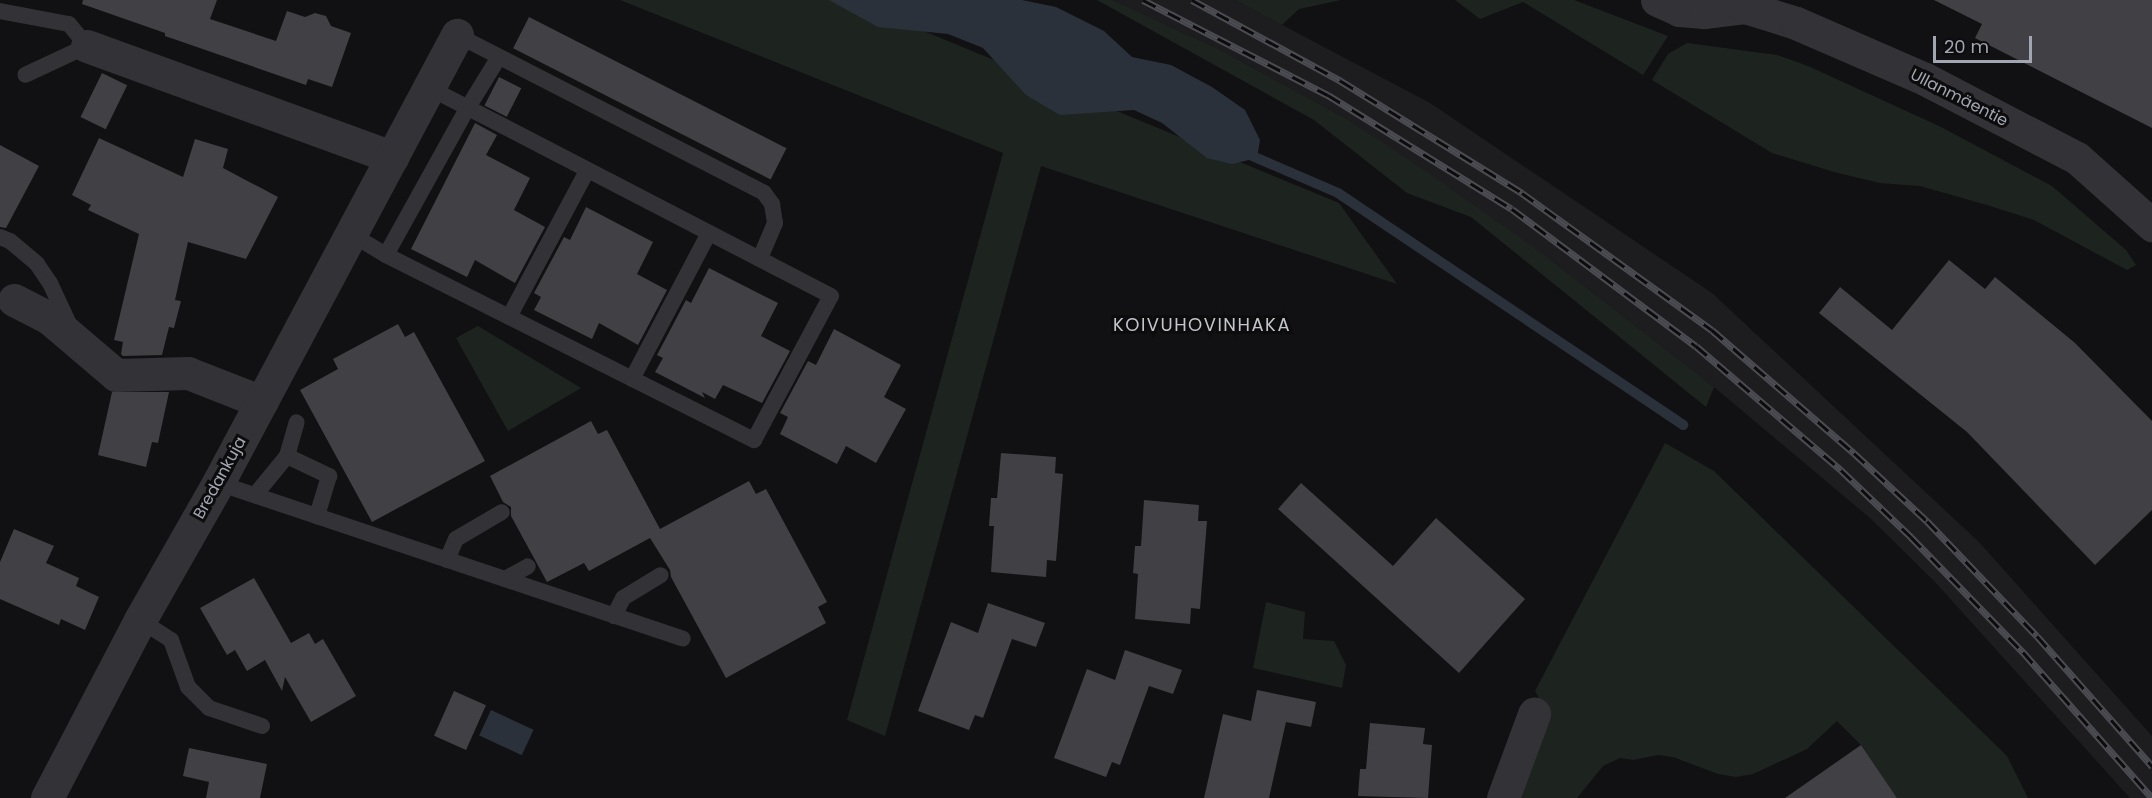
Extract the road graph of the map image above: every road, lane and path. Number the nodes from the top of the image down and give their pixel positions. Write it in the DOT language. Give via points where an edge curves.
graph roads {
  1 [pos="1657,0"];
  2 [pos="1738,4"];
  3 [pos="0,10"];
  4 [pos="457,35"];
  5 [pos="87,46"];
  6 [pos="499,57"];
  7 [pos="25,75"];
  8 [pos="429,88"];
  9 [pos="467,109"];
  10 [pos="392,157"];
  11 [pos="587,171"];
  12 [pos="2152,225"];
  13 [pos="709,233"];
  14 [pos="351,234"];
  15 [pos="0,237"];
  16 [pos="386,255"];
  17 [pos="760,259"];
  18 [pos="15,300"];
  19 [pos="509,317"];
  20 [pos="77,340"];
  21 [pos="632,379"];
  22 [pos="262,402"];
  23 [pos="297,422"];
  24 [pos="287,456"];
  25 [pos="218,483"];
  26 [pos="255,495"];
  27 [pos="502,512"];
  28 [pos="317,516"];
  29 [pos="447,560"];
  30 [pos="528,566"];
  31 [pos="661,576"];
  32 [pos="505,579"];
  33 [pos="614,616"];
  34 [pos="140,620"];
  35 [pos="683,639"];
  36 [pos="1534,714"];
  37 [pos="262,726"];
  38 [pos="47,798"];
  39 [pos="1503,798"];
  1 -- 2 [label="street, Ullanmäentie" via="1679,10 1704,12"];
  2 -- 12 [label="street, Ullanmäentie" via="1796,23 1925,80 2077,158"];
  3 -- 5 [label="lane" via="69,24"];
  4 -- 6 [label="lane"];
  4 -- 8 [label="street, Bredankuja"];
  5 -- 7 [label="lane"];
  5 -- 10 [label="street"];
  6 -- 9 [label="lane"];
  6 -- 17 [label="lane" via="764,194 772,204 775,223"];
  8 -- 9 [label="lane"];
  8 -- 10 [label="street, Bredankuja"];
  9 -- 11 [label="lane"];
  9 -- 16 [label="lane"];
  10 -- 14 [label="street, Bredankuja"];
  11 -- 13 [label="lane"];
  11 -- 19 [label="lane"];
  13 -- 17 [label="lane"];
  13 -- 21 [label="lane"];
  14 -- 16 [label="lane"];
  14 -- 22 [label="street, Bredankuja"];
  15 -- 20 [label="lane" via="37,264"];
  16 -- 19 [label="lane"];
  17 -- 21 [label="lane" via="831,296 754,440"];
  18 -- 20 [label="street" via="49,318"];
  19 -- 21 [label="lane"];
  20 -- 22 [label="street" via="116,375 188,373"];
  22 -- 25 [label="street, Bredankuja"];
  23 -- 24 [label="lane"];
  24 -- 26 [label="lane"];
  24 -- 28 [label="lane" via="329,476"];
  25 -- 26 [label="lane"];
  25 -- 34 [label="street, Bredankuja"];
  26 -- 28 [label="lane"];
  27 -- 29 [label="lane" via="456,539"];
  28 -- 29 [label="lane"];
  29 -- 32 [label="lane"];
  30 -- 32 [label="lane"];
  31 -- 33 [label="lane" via="623,598"];
  32 -- 33 [label="lane"];
  33 -- 35 [label="lane"];
  34 -- 37 [label="lane" via="171,640 188,687 209,708"];
  34 -- 38 [label="street, Bredankuja"];
  36 -- 39 [label="street"];
}
